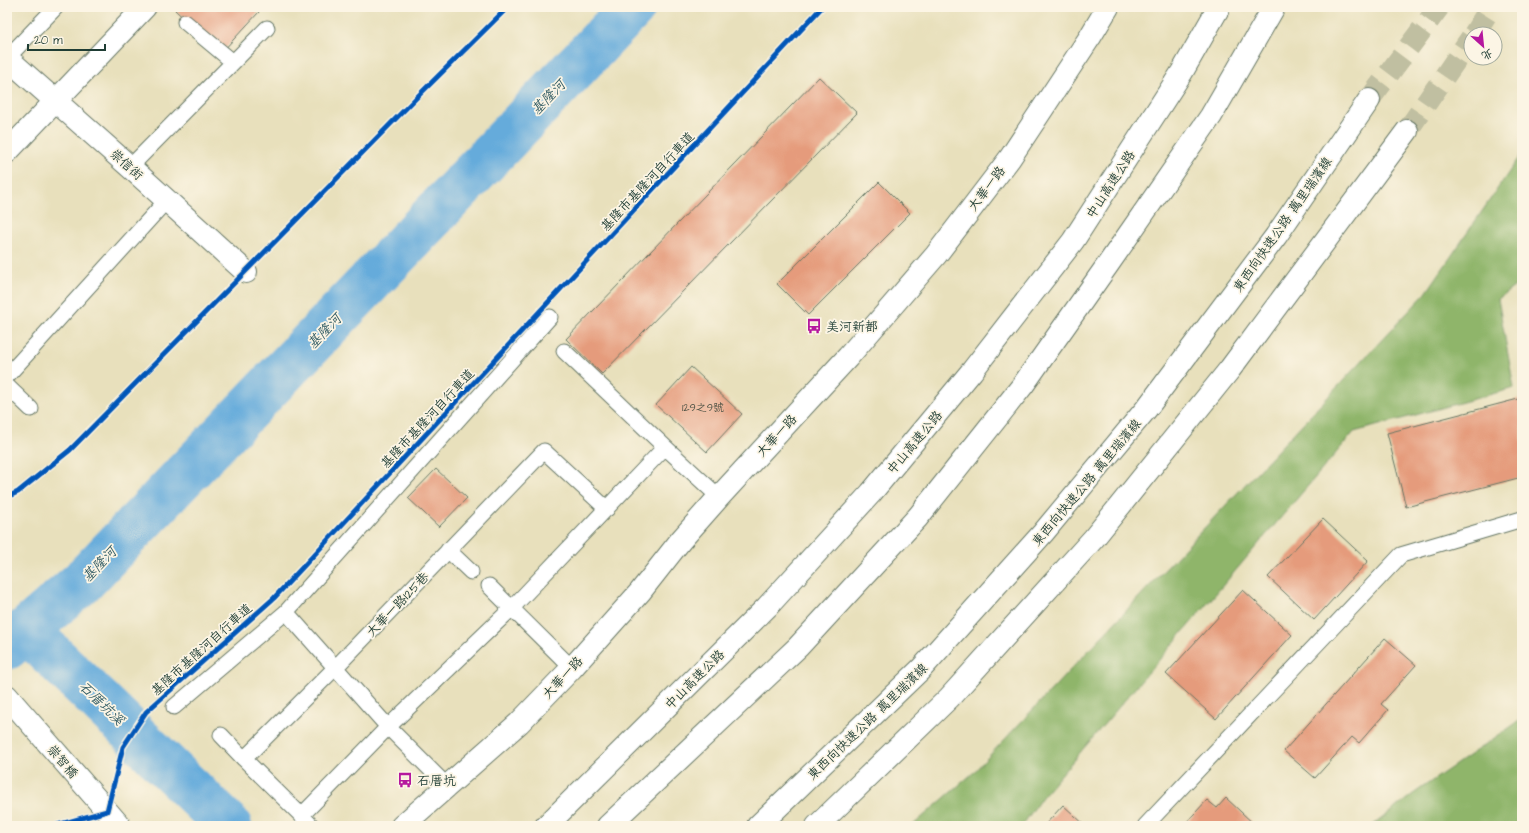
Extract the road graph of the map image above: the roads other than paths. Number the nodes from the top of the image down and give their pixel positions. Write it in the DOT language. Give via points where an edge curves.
graph roads {
  1 [pos="56,7"];
  2 [pos="145,7"];
  3 [pos="1108,7"];
  4 [pos="1219,7"];
  5 [pos="1274,7"];
  6 [pos="185,22"];
  7 [pos="267,28"];
  8 [pos="7,58"];
  9 [pos="233,62"];
  10 [pos="1369,100"];
  11 [pos="55,101"];
  12 [pos="1407,131"];
  13 [pos="7,152"];
  14 [pos="130,167"];
  15 [pos="166,201"];
  16 [pos="246,272"];
  17 [pos="550,317"];
  18 [pos="564,351"];
  19 [pos="7,376"];
  20 [pos="7,386"];
  21 [pos="31,409"];
  22 [pos="665,447"];
  23 [pos="719,497"];
  24 [pos="607,508"];
  25 [pos="1522,519"];
  26 [pos="448,550"];
  27 [pos="471,572"];
  28 [pos="489,586"];
  29 [pos="512,608"];
  30 [pos="286,612"];
  31 [pos="336,667"];
  32 [pos="572,668"];
  33 [pos="7,696"];
  34 [pos="174,707"];
  35 [pos="388,727"];
  36 [pos="222,735"];
  37 [pos="244,759"];
  38 [pos="446,785"];
  39 [pos="302,815"];
  40 [pos="120,826"];
  41 [pos="312,826"];
  42 [pos="402,826"];
  43 [pos="546,826"];
  44 [pos="608,826"];
  45 [pos="758,826"];
  46 [pos="817,826"];
  47 [pos="1145,826"];
  1 -- 8 [label="lane"];
  2 -- 11 [label="main road"];
  3 -- 23 [label="main road, 大華一路" via="1010,158 936,256 848,357"];
  4 -- 43 [label="main road, 中山高速公路" via="1182,72 1073,240 962,384 871,493 767,606"];
  5 -- 44 [label="main road" via="1211,116 1114,256 1023,385 918,517 798,647"];
  6 -- 9 [label="lane"];
  7 -- 9 [label="lane"];
  8 -- 11 [label="main road, 崇信街"];
  9 -- 14 [label="lane"];
  10 -- 45 [label="main road, 東西向快速公路 萬里瑞濱線" via="1276,236 1152,402 1063,509 921,669"];
  11 -- 13 [label="main road"];
  11 -- 14 [label="main road, 崇信街"];
  12 -- 46 [label="main road" via="1230,370 1094,538 949,698"];
  14 -- 15 [label="main road, 崇信街"];
  15 -- 16 [label="main road, 崇信街"];
  15 -- 19 [label="lane"];
  17 -- 30 [label="lane"];
  18 -- 22 [label="lane"];
  20 -- 21 [label="lane"];
  22 -- 23 [label="lane"];
  22 -- 24 [label="lane"];
  23 -- 32 [label="main road, 大華一路" via="640,592"];
  24 -- 26 [label="lane, 大華一路125巷" via="544,451"];
  24 -- 29 [label="lane"];
  25 -- 47 [label="lane" via="1401,555"];
  26 -- 27 [label="lane"];
  26 -- 31 [label="lane, 大華一路125巷"];
  28 -- 29 [label="lane"];
  29 -- 32 [label="lane"];
  29 -- 35 [label="lane"];
  30 -- 31 [label="lane"];
  30 -- 34 [label="lane"];
  31 -- 35 [label="lane"];
  31 -- 37 [label="lane, 大華一路125巷"];
  32 -- 38 [label="main road, 大華一路" via="519,723"];
  33 -- 40 [label="main road, 崇智橋"];
  35 -- 38 [label="lane"];
  35 -- 39 [label="lane"];
  36 -- 37 [label="lane"];
  37 -- 39 [label="lane"];
  38 -- 42 [label="main road, 大華一路"];
  39 -- 41 [label="lane"];
}
